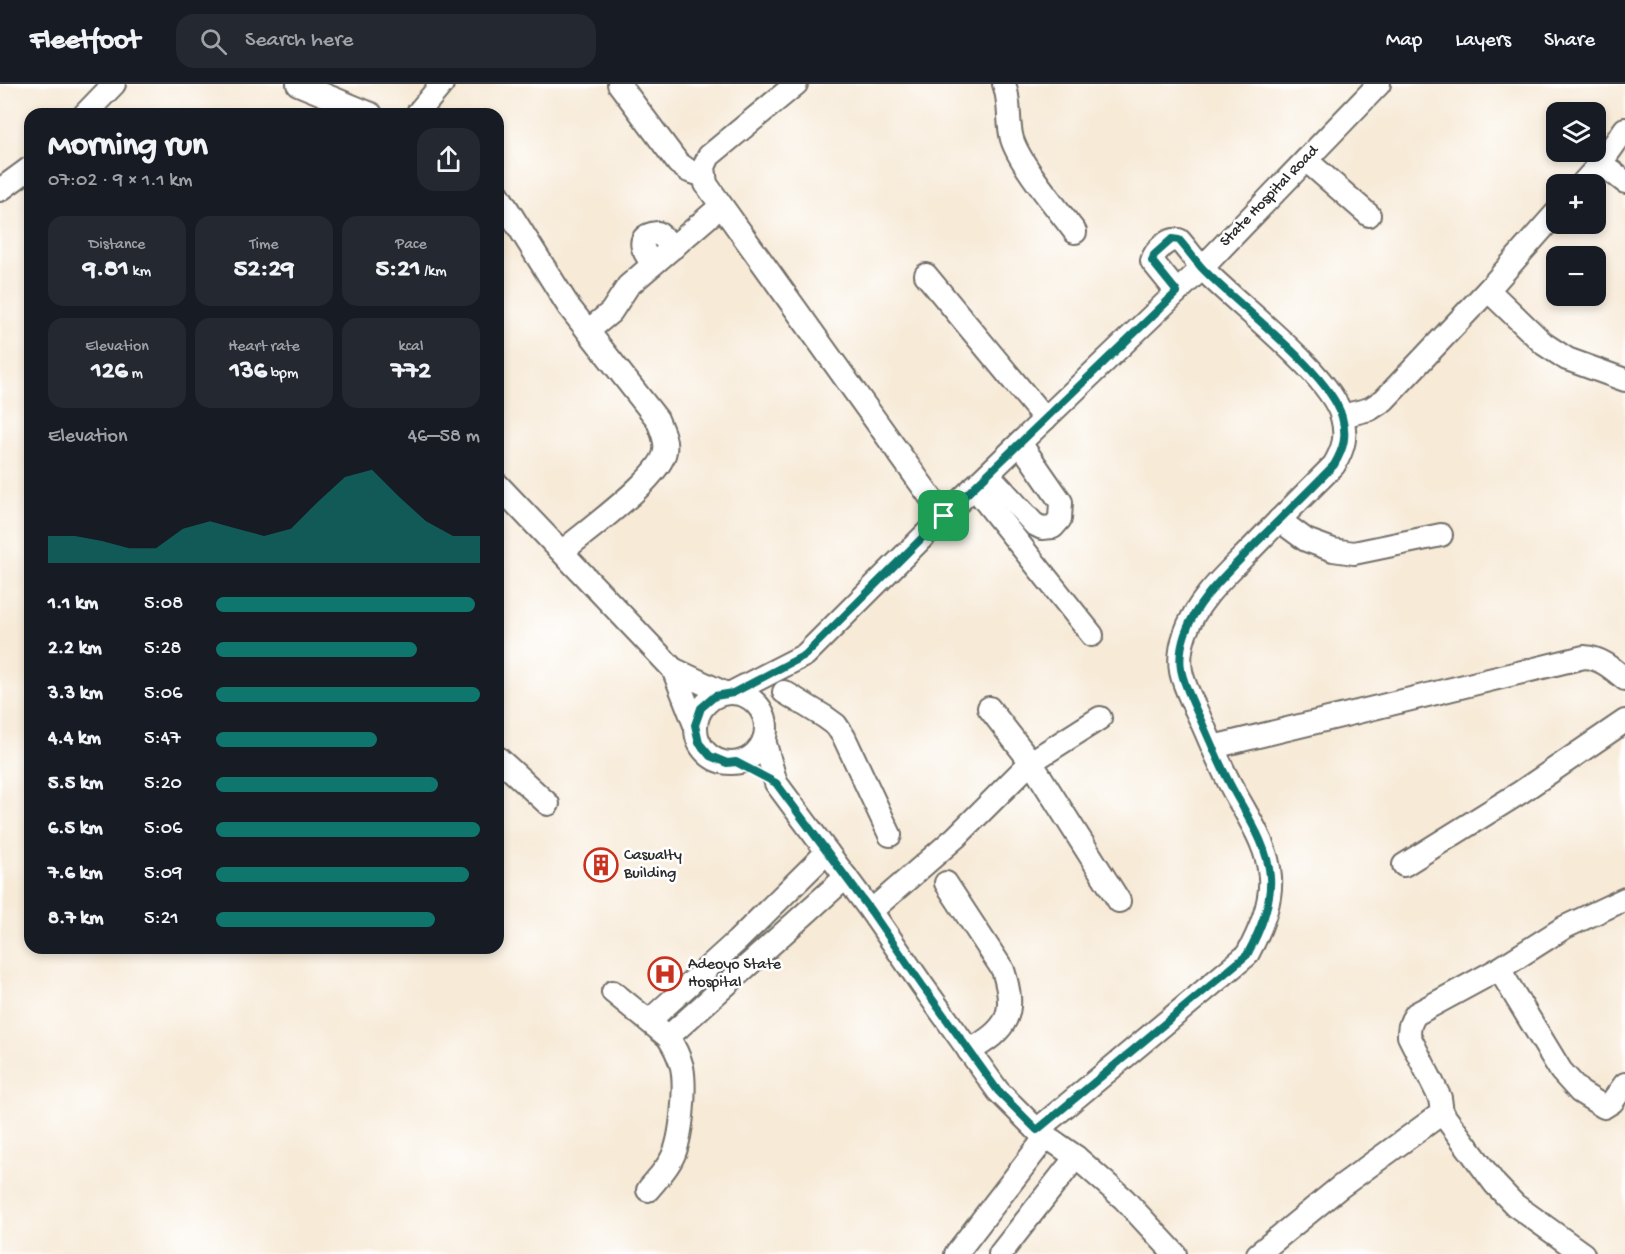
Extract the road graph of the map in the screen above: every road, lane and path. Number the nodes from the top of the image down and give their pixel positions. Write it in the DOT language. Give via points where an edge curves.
graph roads {
  1 [pos="114,84"];
  2 [pos="298,84"];
  3 [pos="442,84"];
  4 [pos="620,84"];
  5 [pos="796,84"];
  6 [pos="1004,84"];
  7 [pos="1380,84"];
  8 [pos="91,108"];
  9 [pos="356,108"];
  10 [pos="422,108"];
  11 [pos="1625,129"];
  12 [pos="1306,160"];
  13 [pos="1601,163"];
  14 [pos="24,172"];
  15 [pos="1591,174"];
  16 [pos="705,176"];
  17 [pos="1625,182"];
  18 [pos="0,190"];
  19 [pos="504,203"];
  20 [pos="722,206"];
  21 [pos="1368,215"];
  22 [pos="1546,224"];
  23 [pos="1075,232"];
  24 [pos="1202,268"];
  25 [pos="926,274"];
  26 [pos="1488,290"];
  27 [pos="1177,292"];
  28 [pos="588,331"];
  29 [pos="1625,380"];
  30 [pos="1342,416"];
  31 [pos="1045,419"];
  32 [pos="1020,443"];
  33 [pos="981,480"];
  34 [pos="504,491"];
  35 [pos="944,516"];
  36 [pos="1280,520"];
  37 [pos="1441,535"];
  38 [pos="563,551"];
  39 [pos="1092,635"];
  40 [pos="805,655"];
  41 [pos="673,669"];
  42 [pos="1625,679"];
  43 [pos="784,692"];
  44 [pos="729,693"];
  45 [pos="989,708"];
  46 [pos="1100,718"];
  47 [pos="1625,721"];
  48 [pos="695,725"];
  49 [pos="765,732"];
  50 [pos="1213,747"];
  51 [pos="736,762"];
  52 [pos="1031,762"];
  53 [pos="504,764"];
  54 [pos="776,783"];
  55 [pos="548,804"];
  56 [pos="890,835"];
  57 [pos="827,852"];
  58 [pos="1404,865"];
  59 [pos="846,878"];
  60 [pos="946,883"];
  61 [pos="1625,899"];
  62 [pos="1119,901"];
  63 [pos="871,911"];
  64 [pos="1499,969"];
  65 [pos="613,992"];
  66 [pos="650,1020"];
  67 [pos="668,1037"];
  68 [pos="969,1051"];
  69 [pos="1625,1084"];
  70 [pos="1442,1113"];
  71 [pos="1041,1134"];
  72 [pos="1076,1157"];
  73 [pos="648,1191"];
  74 [pos="956,1254"];
  75 [pos="1000,1254"];
  76 [pos="1175,1254"];
  77 [pos="1258,1254"];
  78 [pos="1583,1254"];
  1 -- 8 [label="street"];
  2 -- 9 [label="street"];
  3 -- 10 [label="street"];
  4 -- 16 [label="street" via="678,163"];
  5 -- 16 [label="street" via="709,156"];
  6 -- 23 [label="street" via="1013,142"];
  7 -- 12 [label="street, State Hospital Road"];
  11 -- 13 [label="street"];
  12 -- 21 [label="street"];
  12 -- 24 [label="street, State Hospital Road"];
  13 -- 15 [label="street"];
  13 -- 17 [label="street"];
  14 -- 18 [label="street"];
  16 -- 20 [label="street" via="706,184"];
  19 -- 28 [label="street"];
  20 -- 28 [label="street" via="674,247 658,233 646,237 642,251 653,264 628,286 611,312"];
  20 -- 35 [label="street"];
  22 -- 26 [label="street"];
  24 -- 27 [label="street, State Hospital Road"];
  24 -- 27 [label="street" via="1176,239 1154,255 1153,263"];
  24 -- 30 [label="street" via="1307,366"];
  25 -- 31 [label="street"];
  26 -- 29 [label="street" via="1544,344 1567,359"];
  26 -- 30 [label="street" via="1384,400 1371,409"];
  27 -- 31 [label="street, State Hospital Road"];
  28 -- 38 [label="street" via="657,419 665,451 658,469"];
  30 -- 36 [label="street" via="1344,447 1334,465"];
  31 -- 32 [label="street, State Hospital Road"];
  32 -- 33 [label="street, State Hospital Road"];
  32 -- 33 [label="street" via="1061,502 1060,519 1053,527 1034,524"];
  33 -- 35 [label="street, State Hospital Road"];
  33 -- 39 [label="street"];
  34 -- 38 [label="street"];
  35 -- 40 [label="street, State Hospital Road"];
  36 -- 37 [label="street" via="1306,540 1354,553"];
  36 -- 50 [label="street" via="1217,583 1185,634 1179,664"];
  38 -- 41 [label="street"];
  40 -- 43 [label="street"];
  40 -- 44 [label="street, State Hospital Road"];
  41 -- 44 [label="street"];
  41 -- 48 [label="street"];
  42 -- 50 [label="street" via="1595,657 1584,657"];
  43 -- 49 [label="street"];
  43 -- 56 [label="street" via="836,725"];
  44 -- 48 [label="street" via="708,701"];
  44 -- 49 [label="street" via="752,699 764,715"];
  45 -- 52 [label="street"];
  46 -- 52 [label="street"];
  47 -- 58 [label="street"];
  48 -- 51 [label="street" via="704,750 718,760"];
  49 -- 51 [label="street" via="753,755"];
  49 -- 54 [label="street"];
  50 -- 71 [label="street" via="1266,858 1269,897 1256,940 1247,955"];
  51 -- 54 [label="street"];
  52 -- 62 [label="street"];
  52 -- 63 [label="street" via="956,837"];
  53 -- 55 [label="street"];
  54 -- 57 [label="street"];
  57 -- 59 [label="street"];
  57 -- 66 [label="street"];
  59 -- 63 [label="street"];
  59 -- 67 [label="street"];
  60 -- 68 [label="street" via="1003,970 1008,986 1010,1006 1005,1022 993,1038"];
  61 -- 64 [label="street" via="1565,927"];
  63 -- 68 [label="street"];
  64 -- 69 [label="street" via="1561,1071 1580,1092 1604,1107"];
  64 -- 70 [label="street" via="1416,1014 1410,1021 1410,1036 1440,1098"];
  65 -- 66 [label="street"];
  66 -- 67 [label="street"];
  67 -- 73 [label="street" via="682,1068 679,1136 673,1157"];
  68 -- 71 [label="street" via="998,1091"];
  70 -- 77 [label="street" via="1340,1186"];
  70 -- 78 [label="street" via="1515,1205"];
  71 -- 72 [label="street"];
  71 -- 74 [label="street"];
  72 -- 75 [label="street"];
  72 -- 76 [label="street" via="1124,1199"];
}
